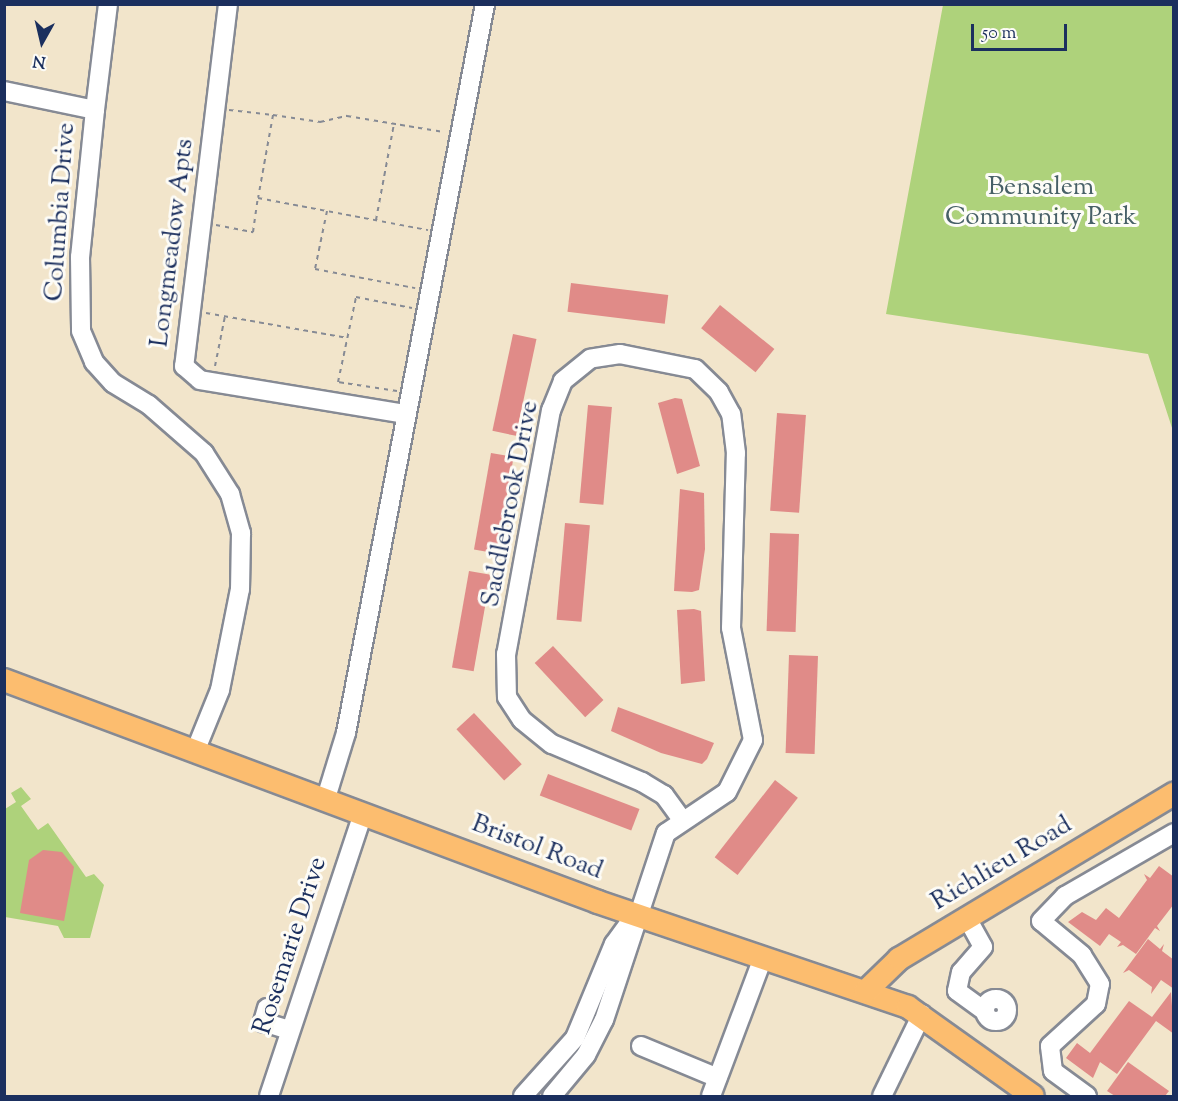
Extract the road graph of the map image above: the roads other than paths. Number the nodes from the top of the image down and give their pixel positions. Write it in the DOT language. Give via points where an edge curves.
graph roads {
  1 [pos="108,4"];
  2 [pos="228,4"];
  3 [pos="484,4"];
  4 [pos="4,92"];
  5 [pos="95,110"];
  6 [pos="406,414"];
  7 [pos="4,680"];
  8 [pos="196,749"];
  9 [pos="1173,794"];
  10 [pos="326,798"];
  11 [pos="363,813"];
  12 [pos="682,820"];
  13 [pos="1173,833"];
  14 [pos="635,915"];
  15 [pos="967,918"];
  16 [pos="762,960"];
  17 [pos="866,991"];
  18 [pos="267,1008"];
  19 [pos="985,1011"];
  20 [pos="922,1014"];
  21 [pos="290,1030"];
  22 [pos="641,1046"];
  23 [pos="718,1078"];
  24 [pos="269,1096"];
  25 [pos="523,1096"];
  26 [pos="552,1096"];
  27 [pos="711,1096"];
  28 [pos="882,1096"];
  29 [pos="1033,1096"];
  30 [pos="1087,1096"];
  1 -- 5 [label="street, Columbia Drive"];
  2 -- 6 [label="street, Longmeadow Apts" via="184,366 200,380"];
  3 -- 6 [label="street"];
  4 -- 5 [label="street, Columbia Drive"];
  5 -- 8 [label="street, Columbia Drive" via="80,257 81,331 94,362 113,383 149,405 204,453 230,494 241,533 240,589 220,690"];
  6 -- 10 [label="street" via="346,733"];
  7 -- 8 [label="main road, Bristol Road"];
  8 -- 10 [label="main road, Bristol Road"];
  9 -- 15 [label="main road, Richlieu Road"];
  10 -- 11 [label="main road, Bristol Road"];
  11 -- 14 [label="main road, Bristol Road"];
  11 -- 21 [label="street, Rosemarie Drive"];
  12 -- 12 [label="street, Saddlebrook Drive" via="727,792 753,740 731,628 733,422 719,392 695,369 620,354 590,358 563,381 551,410 506,654 507,697 522,720 544,738 664,795"];
  12 -- 14 [label="street, Saddlebrook Drive" via="666,834"];
  13 -- 30 [label="street" via="1065,896 1041,921 1082,955 1100,984 1096,1004 1050,1046 1053,1071"];
  14 -- 16 [label="main road, Bristol Road"];
  14 -- 25 [label="street" via="614,944 574,1038"];
  14 -- 26 [label="street" via="630,949 604,1020 586,1055"];
  15 -- 17 [label="main road, Richlieu Road" via="886,969"];
  15 -- 19 [label="street" via="983,947 961,972 957,991"];
  16 -- 17 [label="main road, Bristol Road"];
  16 -- 23 [label="street"];
  17 -- 20 [label="main road, Bristol Road"];
  18 -- 21 [label="street" via="263,1022"];
  20 -- 28 [label="street"];
  20 -- 29 [label="main road, Bristol Road"];
  21 -- 24 [label="street, Rosemarie Drive"];
  22 -- 23 [label="street"];
  23 -- 27 [label="street"];
}
